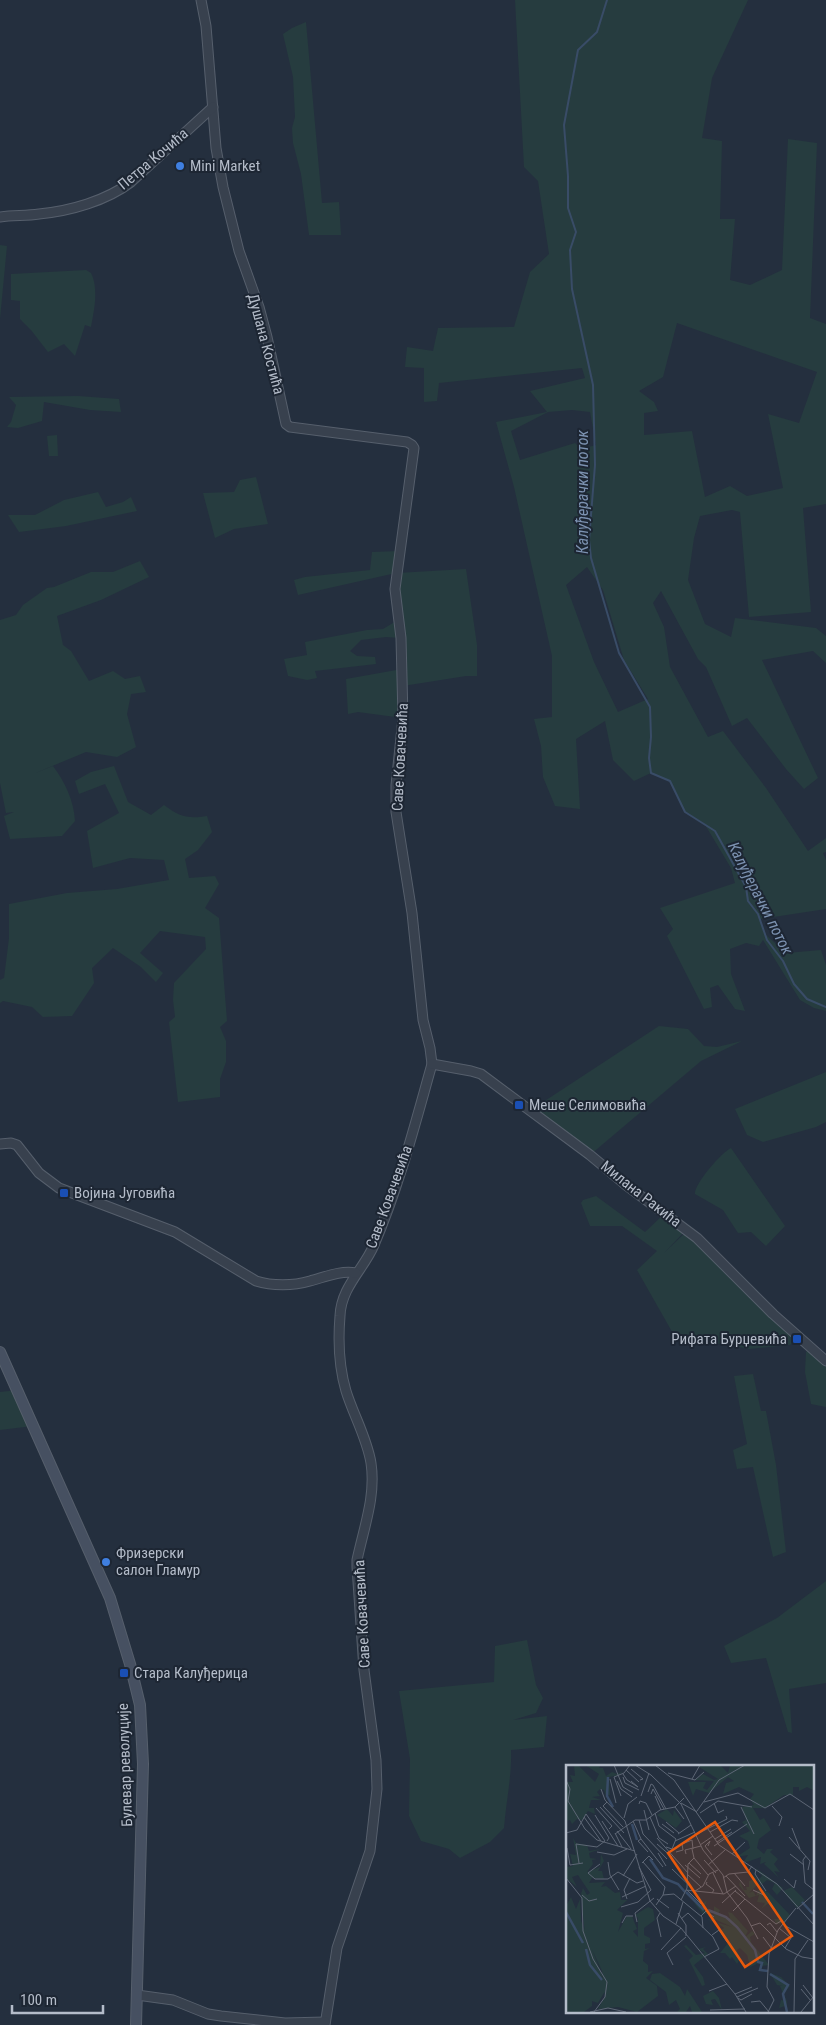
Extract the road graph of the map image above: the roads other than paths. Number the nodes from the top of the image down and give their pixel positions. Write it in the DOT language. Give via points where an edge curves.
graph roads {
  1 [pos="201,0"];
  2 [pos="213,107"];
  3 [pos="0,217"];
  4 [pos="413,446"];
  5 [pos="432,1064"];
  6 [pos="0,1144"];
  7 [pos="356,1273"];
  8 [pos="0,1352"];
  9 [pos="826,1361"];
  10 [pos="137,1995"];
  11 [pos="325,2024"];
  12 [pos="136,2025"];
  1 -- 2 [label="street"];
  2 -- 3 [label="street, Петра Кочића" via="117,191 60,210"];
  2 -- 4 [label="street, Душана Костића" via="224,196 238,251 268,337 286,424 399,441"];
  4 -- 5 [label="street, Саве Ковачевића" via="394,589 401,638 403,718 396,812 414,930 423,1020"];
  5 -- 7 [label="street, Саве Ковачевића" via="374,1247"];
  5 -- 9 [label="street, Милана Ракића" via="481,1074 590,1155 708,1247 773,1314"];
  6 -- 7 [label="street" via="17,1145 39,1173 59,1188 175,1232 256,1281 296,1284 345,1272"];
  7 -- 11 [label="street, Саве Ковачевића" via="341,1306 340,1350 345,1389 371,1462 372,1498 357,1567 364,1670 378,1773 370,1851 337,1948"];
  8 -- 10 [label="main road, Булевар револуције" via="110,1598 137,1692 143,1764"];
  10 -- 11 [label="street" via="173,2000 221,2016"];
  10 -- 12 [label="main road, Булевар револуције"];
}
